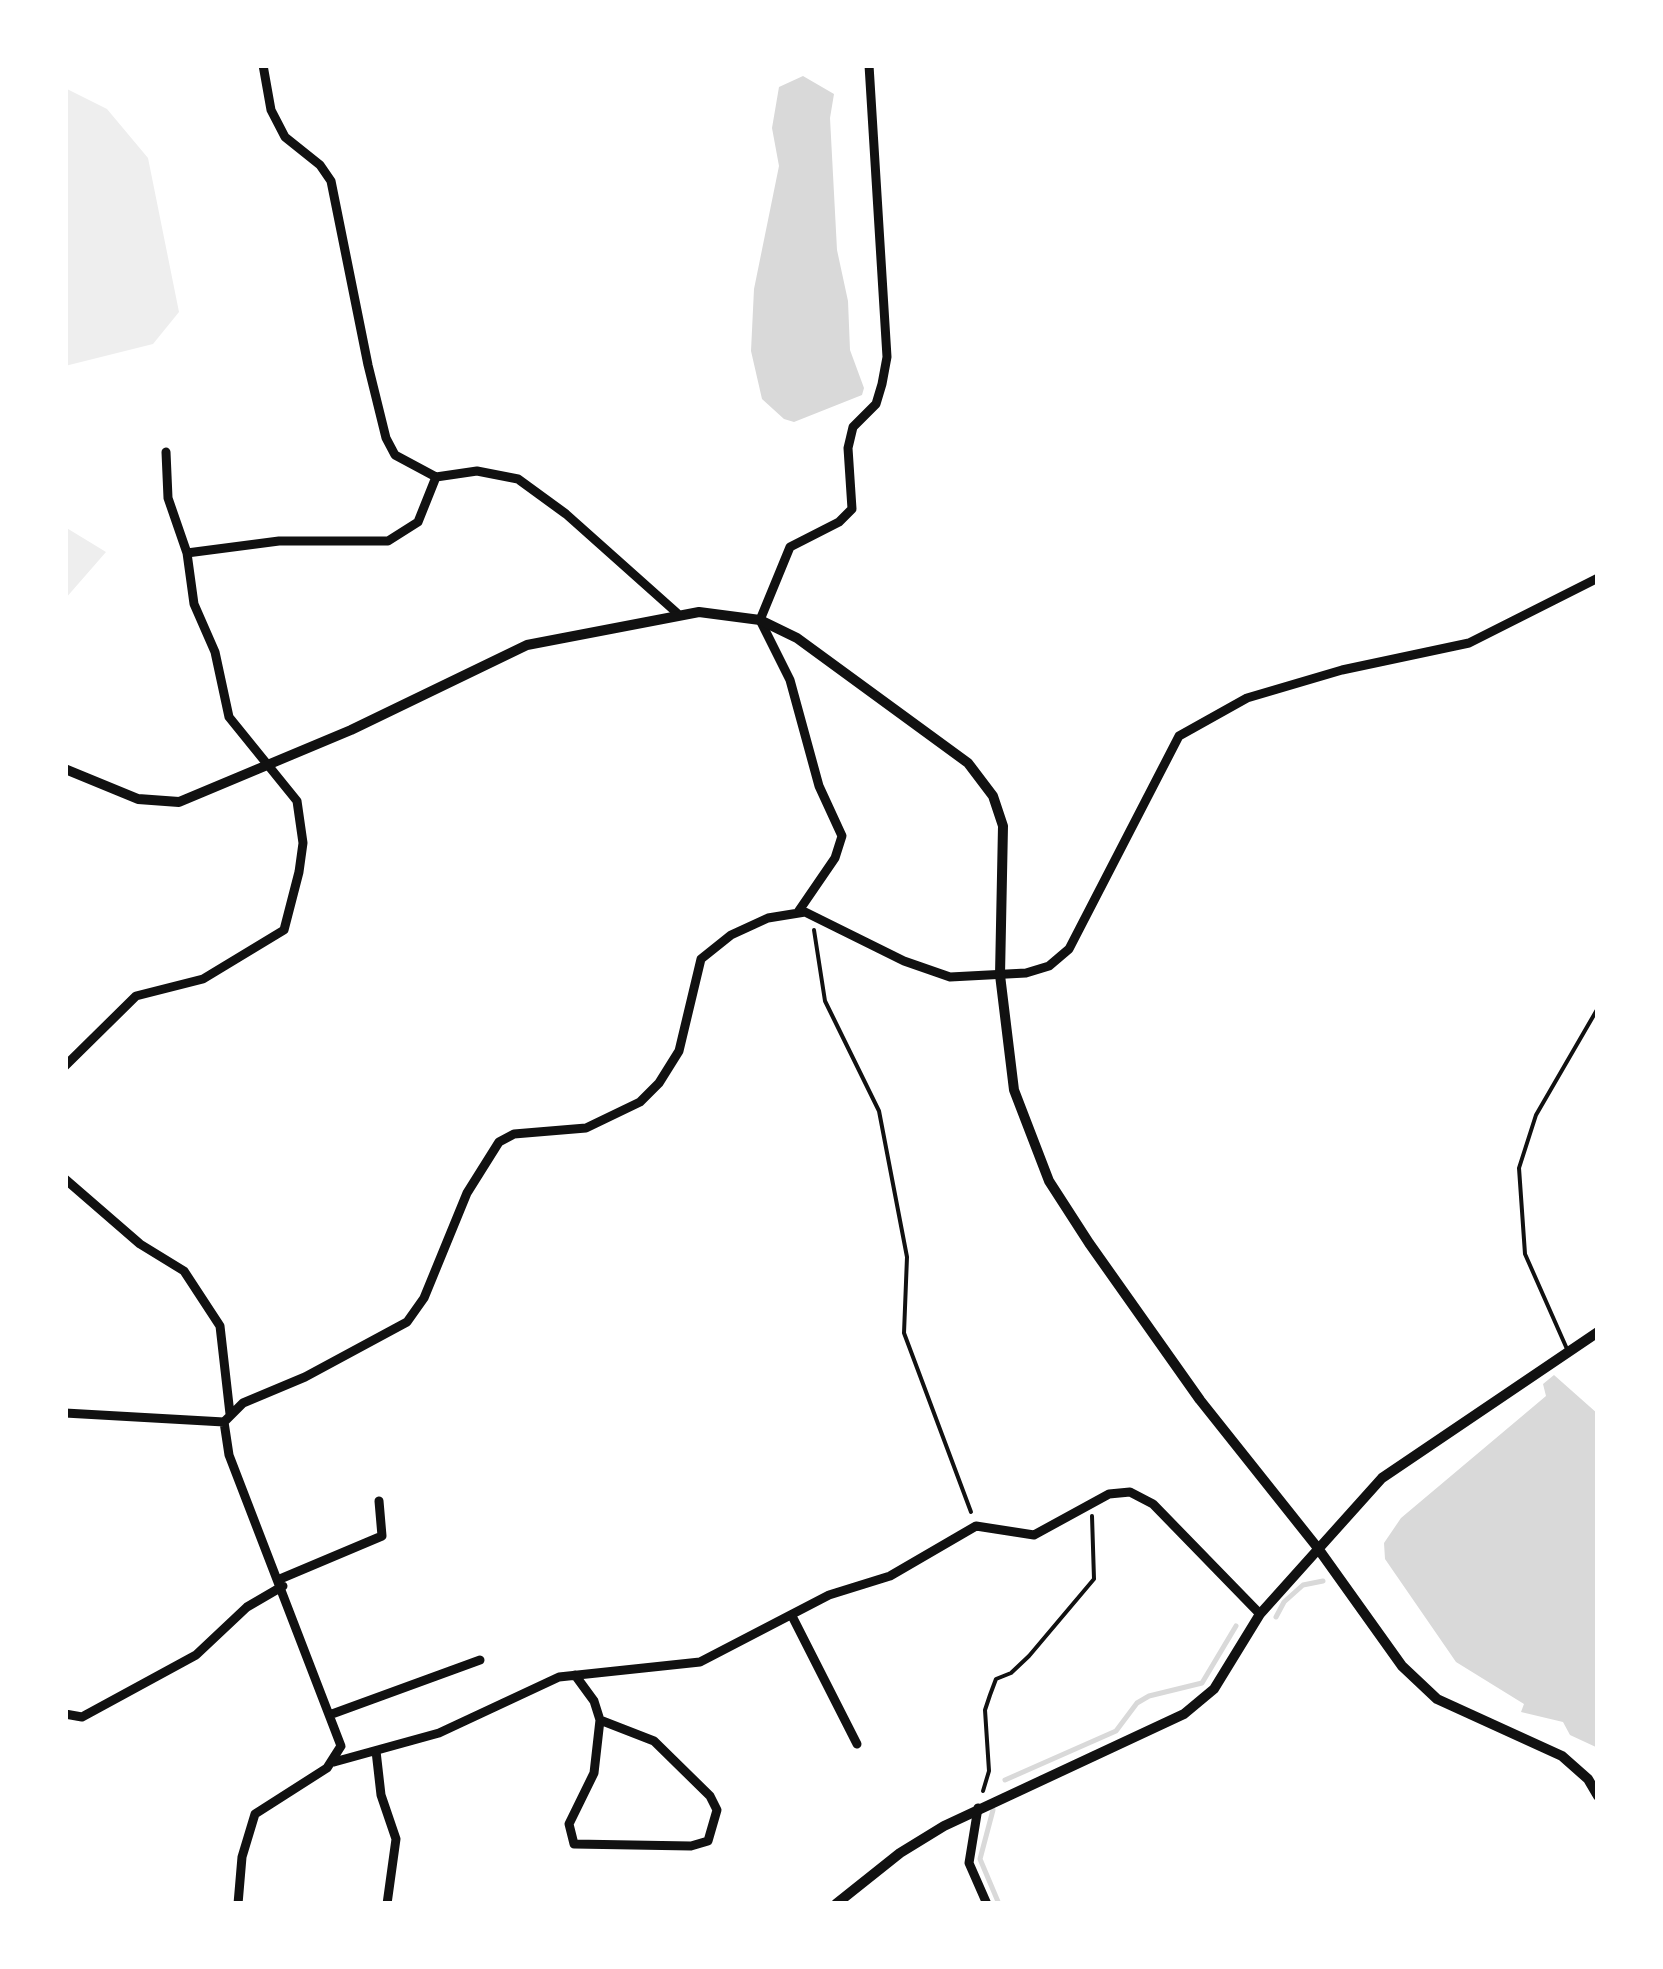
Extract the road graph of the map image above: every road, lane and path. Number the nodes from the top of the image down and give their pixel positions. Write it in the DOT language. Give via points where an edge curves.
graph roads {
  1 [pos="262,65"];
  2 [pos="869,65"];
  3 [pos="166,452"];
  4 [pos="436,477"];
  5 [pos="187,553"];
  6 [pos="1598,578"];
  7 [pos="677,613"];
  8 [pos="760,620"];
  9 [pos="266,767"];
  10 [pos="65,768"];
  11 [pos="798,912"];
  12 [pos="812,915"];
  13 [pos="1000,975"];
  14 [pos="1598,1008"];
  15 [pos="65,1066"];
  16 [pos="65,1180"];
  17 [pos="1598,1332"];
  18 [pos="1568,1352"];
  19 [pos="65,1413"];
  20 [pos="227,1418"];
  21 [pos="379,1500"];
  22 [pos="1091,1506"];
  23 [pos="976,1526"];
  24 [pos="1317,1547"];
  25 [pos="281,1582"];
  26 [pos="1260,1614"];
  27 [pos="792,1616"];
  28 [pos="480,1660"];
  29 [pos="574,1674"];
  30 [pos="65,1714"];
  31 [pos="332,1714"];
  32 [pos="600,1720"];
  33 [pos="857,1744"];
  34 [pos="376,1750"];
  35 [pos="333,1762"];
  36 [pos="1598,1796"];
  37 [pos="978,1808"];
  38 [pos="238,1904"];
  39 [pos="387,1904"];
  40 [pos="836,1904"];
  41 [pos="988,1904"];
  1 -- 4 [label="street" via="284,137 331,181 386,438 395,455"];
  2 -- 8 [label="street" via="887,357 882,384 876,404 852,427 852,509 790,547"];
  3 -- 5 [label="street" via="168,498"];
  4 -- 5 [label="street" via="418,522 388,541 279,541"];
  4 -- 7 [label="street" via="477,471 518,478"];
  5 -- 9 [label="street" via="194,604 215,652 229,717"];
  6 -- 13 [label="street" via="1469,643 1248,698 1179,736 1070,949 1039,970"];
  7 -- 8 [label="street"];
  7 -- 9 [label="street" via="527,645"];
  8 -- 11 [label="street" via="790,680 818,786 842,836"];
  8 -- 13 [label="street" via="894,707 968,763 986,785 1003,826"];
  9 -- 10 [label="street" via="204,794 163,802 138,799"];
  9 -- 15 [label="street" via="302,814 299,872 284,930 203,979 136,996"];
  11 -- 12 [label="street"];
  11 -- 20 [label="street" via="749,925 701,959 679,1051 640,1102 596,1125 514,1134 492,1149 429,1289 406,1322"];
  12 -- 13 [label="street" via="930,972"];
  12 -- 23 [label="path" via="825,1001 879,1111 906,1257 904,1334"];
  13 -- 24 [label="street" via="1014,1090 1049,1181 1200,1400"];
  14 -- 18 [label="lane" via="1536,1115 1519,1168 1525,1254"];
  16 -- 20 [label="street" via="184,1272 220,1326"];
  17 -- 18 [label="street"];
  18 -- 24 [label="street" via="1382,1478"];
  19 -- 20 [label="street"];
  20 -- 25 [label="street" via="229,1456"];
  21 -- 25 [label="street" via="382,1536"];
  22 -- 23 [label="street" via="1034,1535"];
  22 -- 26 [label="street" via="1109,1494 1130,1492 1153,1504"];
  22 -- 37 [label="path" via="1094,1579 1029,1656 996,1679 985,1710 989,1771"];
  23 -- 27 [label="street" via="890,1576 829,1595"];
  24 -- 26 [label="street"];
  24 -- 36 [label="street" via="1402,1666 1438,1699 1562,1756"];
  25 -- 30 [label="street" via="196,1655 82,1718"];
  25 -- 31 [label="street"];
  26 -- 37 [label="street" via="1214,1690 1184,1714"];
  27 -- 29 [label="street" via="700,1662"];
  27 -- 33 [label="street"];
  28 -- 31 [label="street"];
  29 -- 32 [label="street"];
  29 -- 34 [label="street" via="439,1733"];
  31 -- 35 [label="street" via="341,1746"];
  32 -- 32 [label="street" via="654,1741 713,1798 717,1810 708,1842 574,1844 569,1824 594,1773"];
  34 -- 35 [label="street"];
  34 -- 39 [label="street" via="396,1839"];
  35 -- 38 [label="street" via="255,1814"];
  37 -- 40 [label="street" via="900,1853"];
  37 -- 41 [label="street" via="969,1863"];
}
